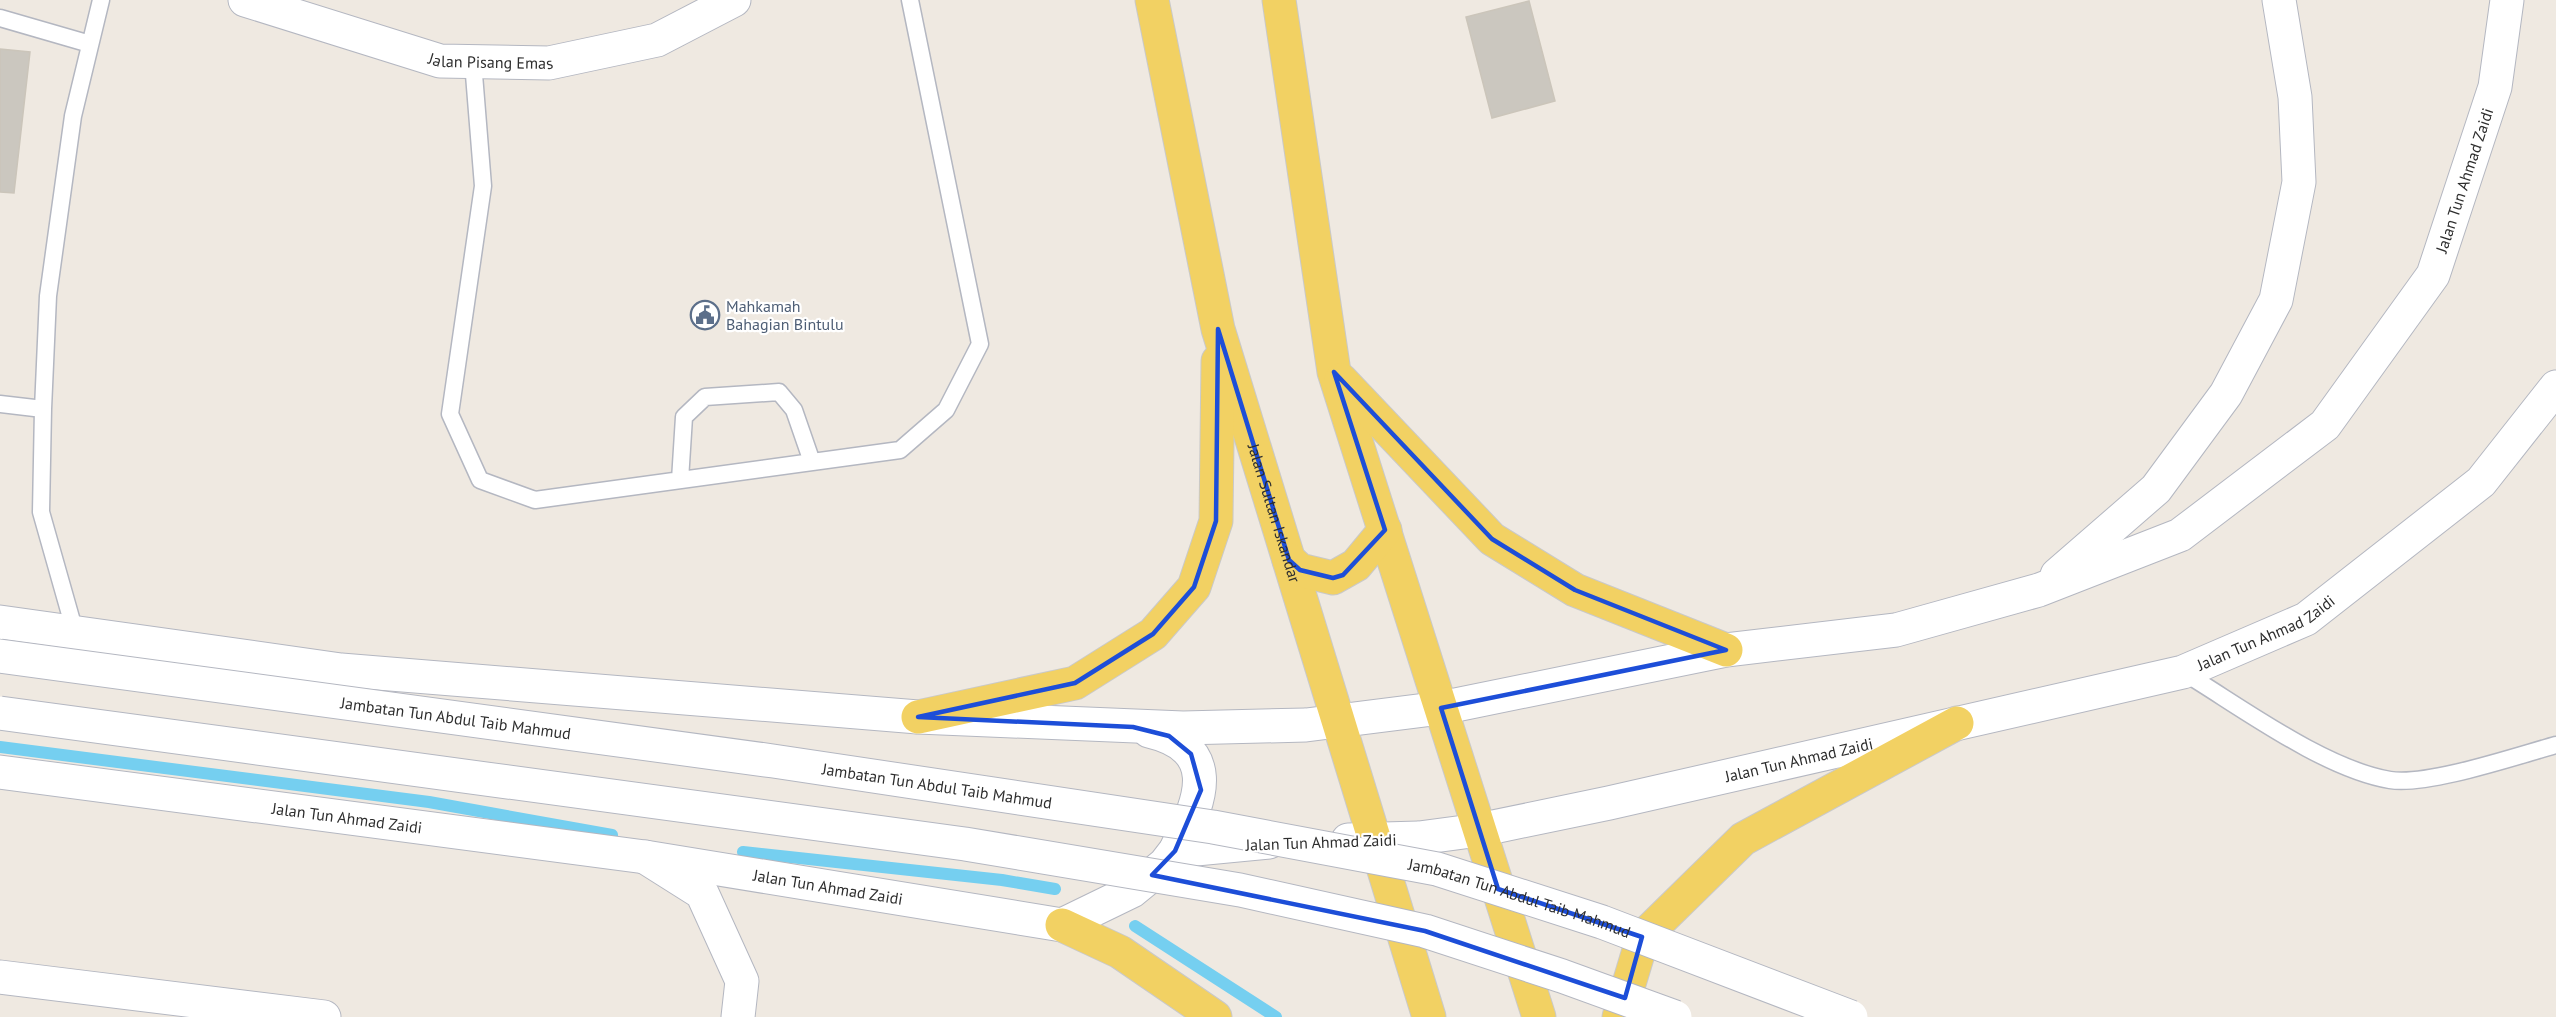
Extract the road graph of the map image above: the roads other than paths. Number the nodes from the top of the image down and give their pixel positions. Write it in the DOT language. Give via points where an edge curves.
graph roads {
  1 [pos="101,0"];
  2 [pos="249,0"];
  3 [pos="734,0"];
  4 [pos="910,0"];
  5 [pos="1152,0"];
  6 [pos="1279,0"];
  7 [pos="2279,0"];
  8 [pos="2507,0"];
  9 [pos="0,18"];
  10 [pos="90,44"];
  11 [pos="473,62"];
  12 [pos="1218,329"];
  13 [pos="1334,372"];
  14 [pos="2556,387"];
  15 [pos="0,404"];
  16 [pos="43,409"];
  17 [pos="812,462"];
  18 [pos="680,480"];
  19 [pos="1385,530"];
  20 [pos="1289,560"];
  21 [pos="2039,590"];
  22 [pos="0,622"];
  23 [pos="75,632"];
  24 [pos="1726,650"];
  25 [pos="0,656"];
  26 [pos="2183,672"];
  27 [pos="1441,708"];
  28 [pos="0,713"];
  29 [pos="918,717"];
  30 [pos="1338,720"];
  31 [pos="1957,723"];
  32 [pos="1133,727"];
  33 [pos="2556,745"];
  34 [pos="0,772"];
  35 [pos="1479,830"];
  36 [pos="1375,840"];
  37 [pos="1175,851"];
  38 [pos="645,858"];
  39 [pos="1062,925"];
  40 [pos="0,977"];
  41 [pos="324,1017"];
  42 [pos="738,1017"];
  43 [pos="1215,1017"];
  44 [pos="1429,1017"];
  45 [pos="1539,1017"];
  46 [pos="1619,1017"];
  47 [pos="1675,1017"];
  48 [pos="1851,1017"];
  1 -- 10 [label="lane"];
  2 -- 11 [label="main road, Jalan Pisang Emas" via="440,61"];
  3 -- 11 [label="main road, Jalan Pisang Emas" via="657,40 549,63"];
  4 -- 17 [label="lane" via="980,344 945,410 900,450"];
  5 -- 12 [label="main road, Jalan Sultan Iskandar"];
  6 -- 13 [label="main road"];
  7 -- 21 [label="main road, Jalan Tun Ahmad Zaidi" via="2295,97 2300,182 2276,300 2226,394 2156,489"];
  8 -- 21 [label="main road, Jalan Tun Ahmad Zaidi" via="2496,87 2433,275 2325,425 2180,535"];
  9 -- 10 [label="lane"];
  10 -- 16 [label="lane" via="73,116 48,296"];
  11 -- 18 [label="lane" via="483,186 450,414 480,480 535,500"];
  12 -- 20 [label="main road, Jalan Sultan Iskandar"];
  12 -- 29 [label="main road" via="1216,521 1194,587 1153,634 1075,683"];
  13 -- 19 [label="main road"];
  13 -- 24 [label="main road" via="1492,538 1575,590"];
  14 -- 26 [label="main road, Jalan Tun Ahmad Zaidi" via="2481,482 2306,619"];
  15 -- 16 [label="lane"];
  16 -- 23 [label="lane" via="41,513"];
  17 -- 18 [label="lane"];
  17 -- 18 [label="lane" via="794,410 779,392 705,397 684,417"];
  19 -- 20 [label="main road" via="1356,565 1333,578 1300,570"];
  19 -- 27 [label="main road"];
  20 -- 30 [label="main road, Jalan Sultan Iskandar"];
  21 -- 24 [label="main road, Jalan Tun Ahmad Zaidi" via="1896,630"];
  22 -- 23 [label="main road, Jalan Tun Ahmad Zaidi"];
  23 -- 29 [label="main road, Jalan Tun Ahmad Zaidi" via="341,670"];
  24 -- 27 [label="main road, Jalan Tun Ahmad Zaidi"];
  25 -- 48 [label="main road, Jambatan Tun Abdul Taib Mahmud, bridge" via="785,762 1213,827 1437,869 1602,922"];
  26 -- 31 [label="main road, Jalan Tun Ahmad Zaidi"];
  26 -- 33 [label="lane" via="2334,763 2391,780 2434,777"];
  27 -- 30 [label="main road, Jalan Tun Ahmad Zaidi"];
  27 -- 35 [label="main road"];
  28 -- 47 [label="main road, bridge" via="965,844 1240,890 1425,931"];
  29 -- 32 [label="main road, Jalan Tun Ahmad Zaidi"];
  30 -- 32 [label="main road, Jalan Tun Ahmad Zaidi" via="1306,725"];
  30 -- 36 [label="main road, Jalan Sultan Iskandar"];
  31 -- 35 [label="main road, Jalan Tun Ahmad Zaidi"];
  31 -- 46 [label="main road" via="1743,839 1642,937"];
  32 -- 37 [label="main road" via="1182,742 1196,764 1201,790"];
  34 -- 38 [label="main road, Jalan Tun Ahmad Zaidi"];
  35 -- 36 [label="main road, Jalan Tun Ahmad Zaidi"];
  35 -- 45 [label="main road"];
  36 -- 37 [label="main road, Jalan Tun Ahmad Zaidi" via="1263,842"];
  36 -- 44 [label="main road, Jalan Sultan Iskandar"];
  37 -- 39 [label="main road" via="1132,891"];
  38 -- 39 [label="main road, Jalan Tun Ahmad Zaidi"];
  38 -- 42 [label="main road" via="702,893 742,981"];
  39 -- 43 [label="main road" via="1120,952"];
  40 -- 41 [label="main road"];
}
